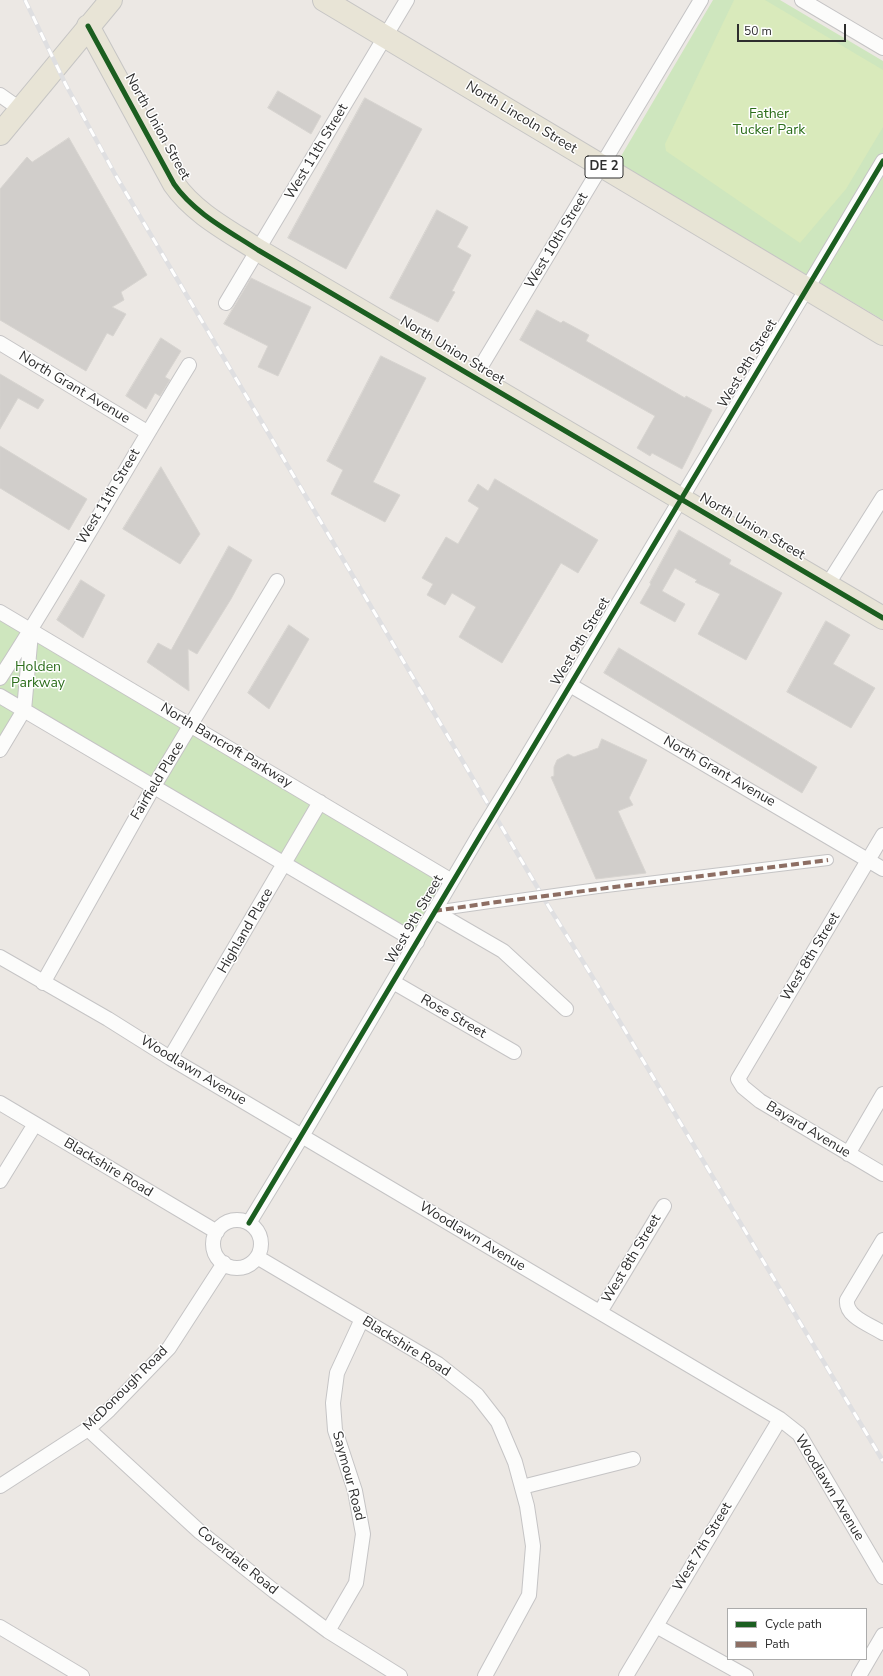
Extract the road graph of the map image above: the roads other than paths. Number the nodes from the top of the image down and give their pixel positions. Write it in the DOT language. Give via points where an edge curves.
graph roads {
  1 [pos="111,0"];
  2 [pos="324,0"];
  3 [pos="408,0"];
  4 [pos="701,0"];
  5 [pos="802,0"];
  6 [pos="88,26"];
  7 [pos="386,37"];
  8 [pos="883,48"];
  9 [pos="0,95"];
  10 [pos="20,109"];
  11 [pos="0,134"];
  12 [pos="883,161"];
  13 [pos="602,166"];
  14 [pos="258,250"];
  15 [pos="807,288"];
  16 [pos="226,303"];
  17 [pos="883,334"];
  18 [pos="0,343"];
  19 [pos="189,365"];
  20 [pos="474,378"];
  21 [pos="147,432"];
  22 [pos="883,497"];
  23 [pos="680,500"];
  24 [pos="278,580"];
  25 [pos="828,584"];
  26 [pos="0,612"];
  27 [pos="883,618"];
  28 [pos="31,630"];
  29 [pos="0,678"];
  30 [pos="570,685"];
  31 [pos="0,696"];
  32 [pos="24,710"];
  33 [pos="192,726"];
  34 [pos="0,750"];
  35 [pos="154,786"];
  36 [pos="320,802"];
  37 [pos="882,838"];
  38 [pos="828,860"];
  39 [pos="868,860"];
  40 [pos="285,864"];
  41 [pos="883,869"];
  42 [pos="452,881"];
  43 [pos="434,911"];
  44 [pos="417,942"];
  45 [pos="0,957"];
  46 [pos="392,982"];
  47 [pos="43,983"];
  48 [pos="566,1009"];
  49 [pos="514,1052"];
  50 [pos="170,1058"];
  51 [pos="738,1079"];
  52 [pos="883,1094"];
  53 [pos="0,1103"];
  54 [pos="35,1124"];
  55 [pos="302,1136"];
  56 [pos="848,1154"];
  57 [pos="883,1174"];
  58 [pos="0,1180"];
  59 [pos="664,1206"];
  60 [pos="249,1223"];
  61 [pos="217,1232"];
  62 [pos="883,1240"];
  63 [pos="257,1257"];
  64 [pos="224,1263"];
  65 [pos="600,1312"];
  66 [pos="362,1319"];
  67 [pos="883,1333"];
  68 [pos="780,1419"];
  69 [pos="88,1429"];
  70 [pos="634,1459"];
  71 [pos="0,1486"];
  72 [pos="522,1487"];
  73 [pos="883,1577"];
  74 [pos="656,1626"];
  75 [pos="0,1627"];
  76 [pos="328,1631"];
  77 [pos="883,1636"];
  78 [pos="82,1676"];
  79 [pos="400,1676"];
  80 [pos="485,1676"];
  81 [pos="626,1676"];
  82 [pos="746,1676"];
  83 [pos="859,1676"];
  1 -- 6 [label="main road"];
  2 -- 7 [label="main road, North Lincoln Street / DE 2"];
  3 -- 7 [label="street, West 11th Street"];
  4 -- 13 [label="street, West 10th Street"];
  5 -- 8 [label="street"];
  6 -- 10 [label="main road"];
  6 -- 14 [label="main road, North Union Street" via="180,193 203,213"];
  7 -- 13 [label="main road, North Lincoln Street / DE 2"];
  7 -- 14 [label="street, West 11th Street"];
  9 -- 10 [label="street"];
  10 -- 11 [label="main road"];
  12 -- 15 [label="street, West 9th Street"];
  13 -- 15 [label="main road, North Lincoln Street / DE 2"];
  13 -- 20 [label="street, West 10th Street"];
  14 -- 16 [label="street, West 11th Street"];
  14 -- 20 [label="main road, North Union Street"];
  15 -- 17 [label="main road, North Lincoln Street / DE 2"];
  15 -- 23 [label="street, West 9th Street"];
  18 -- 21 [label="street, North Grant Avenue"];
  19 -- 21 [label="street, West 11th Street"];
  20 -- 23 [label="main road, North Union Street"];
  21 -- 28 [label="street, West 11th Street"];
  22 -- 25 [label="street"];
  23 -- 25 [label="main road, North Union Street"];
  23 -- 30 [label="street, West 9th Street"];
  24 -- 33 [label="street, Fairfield Place"];
  25 -- 27 [label="main road, North Union Street"];
  26 -- 28 [label="street, North Bancroft Parkway"];
  28 -- 29 [label="street, West 11th Street"];
  28 -- 32 [label="street, West 11th Street"];
  28 -- 33 [label="street, North Bancroft Parkway"];
  30 -- 39 [label="street, North Grant Avenue"];
  30 -- 42 [label="street, West 9th Street, bridge"];
  31 -- 32 [label="street"];
  32 -- 34 [label="street, West 11th Street"];
  32 -- 35 [label="street"];
  33 -- 35 [label="street, Fairfield Place"];
  33 -- 36 [label="street, North Bancroft Parkway"];
  35 -- 40 [label="street"];
  35 -- 47 [label="street, Fairfield Place"];
  36 -- 40 [label="street, Highland Place"];
  36 -- 42 [label="street, North Bancroft Parkway"];
  37 -- 39 [label="street, West 8th Street"];
  38 -- 43 [label="street, bridge"];
  39 -- 41 [label="street, North Grant Avenue"];
  39 -- 51 [label="street, West 8th Street"];
  40 -- 44 [label="street"];
  40 -- 50 [label="street, Highland Place"];
  42 -- 43 [label="street, West 9th Street"];
  43 -- 44 [label="street, West 9th Street"];
  43 -- 48 [label="street" via="503,951"];
  44 -- 46 [label="street, West 9th Street"];
  45 -- 47 [label="street, Woodlawn Avenue"];
  46 -- 49 [label="street, Rose Street"];
  46 -- 55 [label="street, West 9th Street"];
  47 -- 50 [label="street, Woodlawn Avenue" via="108,1019"];
  50 -- 55 [label="street, Woodlawn Avenue"];
  51 -- 56 [label="street, Bayard Avenue" via="760,1101"];
  52 -- 56 [label="street"];
  53 -- 54 [label="street, Blackshire Road"];
  54 -- 58 [label="street"];
  54 -- 61 [label="street, Blackshire Road"];
  55 -- 60 [label="street"];
  55 -- 65 [label="street, Woodlawn Avenue"];
  56 -- 57 [label="street, Bayard Avenue"];
  59 -- 65 [label="street, West 8th Street"];
  60 -- 61 [label="street" via="232,1220 225,1223"];
  60 -- 63 [label="street" via="257,1230 261,1239"];
  61 -- 64 [label="street" via="214,1250"];
  62 -- 67 [label="street" via="847,1300 851,1314"];
  63 -- 64 [label="street" via="240,1267"];
  63 -- 66 [label="street, Blackshire Road"];
  64 -- 69 [label="street, McDonough Road" via="169,1348"];
  65 -- 68 [label="street, Woodlawn Avenue"];
  66 -- 72 [label="street, Blackshire Road" via="438,1364 477,1395 498,1422 515,1462"];
  66 -- 76 [label="street, Saymour Road" via="337,1373 333,1403 335,1430 355,1491 363,1534 356,1583"];
  68 -- 73 [label="street, Woodlawn Avenue" via="799,1434"];
  68 -- 74 [label="street, West 7th Street"];
  69 -- 71 [label="street, McDonough Road"];
  69 -- 76 [label="street, Coverdale Road" via="200,1532"];
  70 -- 72 [label="street"];
  72 -- 80 [label="street, Blackshire Road" via="533,1546 529,1595"];
  74 -- 81 [label="street, West 7th Street"];
  74 -- 82 [label="street"];
  75 -- 78 [label="street"];
  76 -- 79 [label="street, Coverdale Road"];
  77 -- 83 [label="street"];
}
